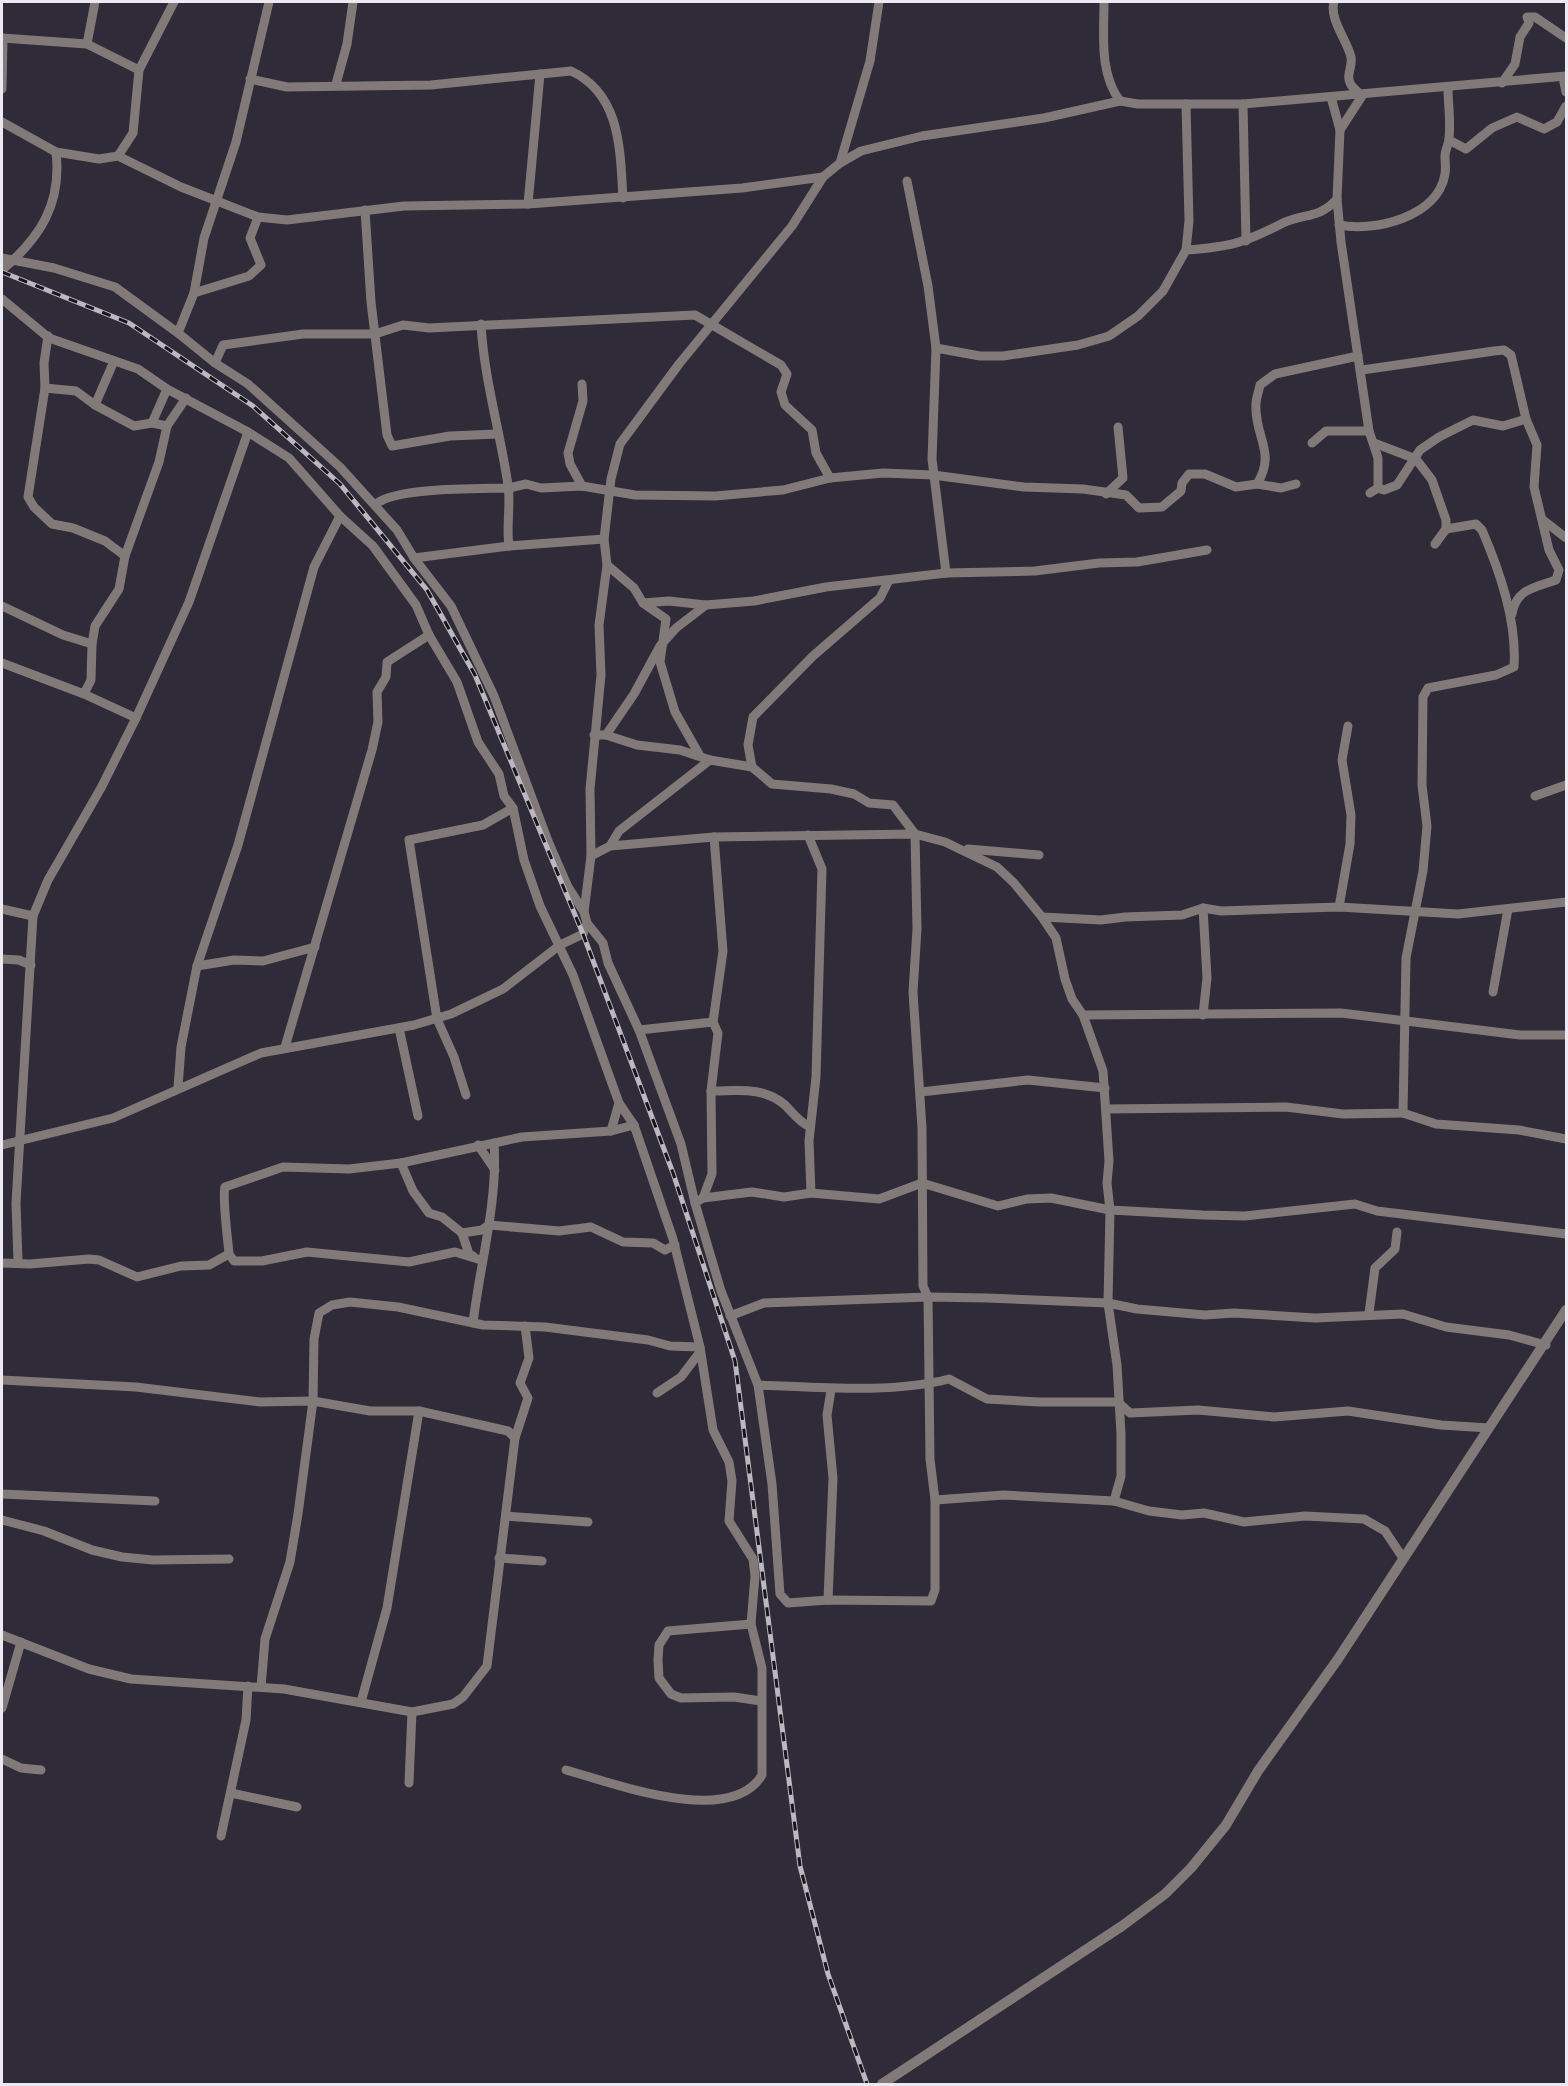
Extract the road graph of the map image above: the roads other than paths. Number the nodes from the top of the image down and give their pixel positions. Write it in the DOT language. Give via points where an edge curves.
graph roads {
  1 [pos="95,2"];
  2 [pos="174,2"];
  3 [pos="269,2"];
  4 [pos="353,2"];
  5 [pos="879,2"];
  6 [pos="1104,2"];
  7 [pos="1334,2"];
  8 [pos="2,38"];
  9 [pos="1566,38"];
  10 [pos="87,44"];
  11 [pos="138,70"];
  12 [pos="540,74"];
  13 [pos="1565,77"];
  14 [pos="250,79"];
  15 [pos="1502,83"];
  16 [pos="336,84"];
  17 [pos="1448,88"];
  18 [pos="2,89"];
  19 [pos="1566,92"];
  20 [pos="1362,96"];
  21 [pos="1331,97"];
  22 [pos="1120,101"];
  23 [pos="1186,104"];
  24 [pos="1243,104"];
  25 [pos="1566,106"];
  26 [pos="2,122"];
  27 [pos="1340,130"];
  28 [pos="1449,140"];
  29 [pos="56,152"];
  30 [pos="118,156"];
  31 [pos="840,163"];
  32 [pos="823,177"];
  33 [pos="907,181"];
  34 [pos="623,198"];
  35 [pos="1337,199"];
  36 [pos="216,200"];
  37 [pos="528,204"];
  38 [pos="365,210"];
  39 [pos="258,217"];
  40 [pos="1339,225"];
  41 [pos="1246,241"];
  42 [pos="1186,250"];
  43 [pos="2,258"];
  44 [pos="15,259"];
  45 [pos="2,270"];
  46 [pos="194,292"];
  47 [pos="2,299"];
  48 [pos="711,323"];
  49 [pos="481,324"];
  50 [pos="178,333"];
  51 [pos="375,334"];
  52 [pos="48,336"];
  53 [pos="936,348"];
  54 [pos="1358,356"];
  55 [pos="114,361"];
  56 [pos="215,363"];
  57 [pos="1362,370"];
  58 [pos="582,384"];
  59 [pos="45,388"];
  60 [pos="167,389"];
  61 [pos="186,398"];
  62 [pos="95,405"];
  63 [pos="1526,419"];
  64 [pos="152,423"];
  65 [pos="167,426"];
  66 [pos="1118,428"];
  67 [pos="1369,431"];
  68 [pos="248,432"];
  69 [pos="497,434"];
  70 [pos="1312,443"];
  71 [pos="1374,443"];
  72 [pos="1416,459"];
  73 [pos="933,475"];
  74 [pos="830,478"];
  75 [pos="1257,484"];
  76 [pos="1296,484"];
  77 [pos="582,486"];
  78 [pos="509,488"];
  79 [pos="610,493"];
  80 [pos="1106,494"];
  81 [pos="376,504"];
  82 [pos="340,516"];
  83 [pos="1542,520"];
  84 [pos="1446,529"];
  85 [pos="1566,537"];
  86 [pos="604,539"];
  87 [pos="1435,544"];
  88 [pos="509,546"];
  89 [pos="1207,550"];
  90 [pos="1549,550"];
  91 [pos="125,556"];
  92 [pos="414,558"];
  93 [pos="607,565"];
  94 [pos="946,573"];
  95 [pos="888,582"];
  96 [pos="644,603"];
  97 [pos="706,605"];
  98 [pos="2,606"];
  99 [pos="1511,626"];
  100 [pos="429,635"];
  101 [pos="92,644"];
  102 [pos="660,646"];
  103 [pos="2,663"];
  104 [pos="84,694"];
  105 [pos="136,718"];
  106 [pos="1348,726"];
  107 [pos="594,735"];
  108 [pos="606,735"];
  109 [pos="700,756"];
  110 [pos="710,760"];
  111 [pos="752,767"];
  112 [pos="1566,785"];
  113 [pos="1535,796"];
  114 [pos="513,808"];
  115 [pos="915,834"];
  116 [pos="808,835"];
  117 [pos="714,837"];
  118 [pos="610,846"];
  119 [pos="960,849"];
  120 [pos="1039,855"];
  121 [pos="591,856"];
  122 [pos="1566,902"];
  123 [pos="1339,907"];
  124 [pos="1203,908"];
  125 [pos="2,909"];
  126 [pos="1508,909"];
  127 [pos="1414,910"];
  128 [pos="584,912"];
  129 [pos="33,916"];
  130 [pos="1042,917"];
  131 [pos="587,923"];
  132 [pos="560,945"];
  133 [pos="315,947"];
  134 [pos="2,959"];
  135 [pos="31,965"];
  136 [pos="197,966"];
  137 [pos="1493,992"];
  138 [pos="1083,1015"];
  139 [pos="1203,1015"];
  140 [pos="436,1018"];
  141 [pos="713,1022"];
  142 [pos="1406,1023"];
  143 [pos="399,1028"];
  144 [pos="639,1030"];
  145 [pos="1566,1035"];
  146 [pos="285,1047"];
  147 [pos="178,1088"];
  148 [pos="1105,1088"];
  149 [pos="711,1091"];
  150 [pos="921,1092"];
  151 [pos="466,1095"];
  152 [pos="619,1103"];
  153 [pos="1106,1109"];
  154 [pos="1402,1113"];
  155 [pos="418,1116"];
  156 [pos="634,1125"];
  157 [pos="810,1127"];
  158 [pos="611,1131"];
  159 [pos="1566,1139"];
  160 [pos="22,1141"];
  161 [pos="494,1143"];
  162 [pos="2,1145"];
  163 [pos="478,1145"];
  164 [pos="401,1163"];
  165 [pos="496,1172"];
  166 [pos="922,1183"];
  167 [pos="811,1193"];
  168 [pos="699,1201"];
  169 [pos="1110,1210"];
  170 [pos="490,1225"];
  171 [pos="1397,1232"];
  172 [pos="462,1233"];
  173 [pos="1566,1234"];
  174 [pos="675,1245"];
  175 [pos="229,1254"];
  176 [pos="481,1260"];
  177 [pos="18,1262"];
  178 [pos="2,1263"];
  179 [pos="928,1297"];
  180 [pos="1108,1303"];
  181 [pos="1566,1310"];
  182 [pos="1369,1313"];
  183 [pos="730,1316"];
  184 [pos="473,1323"];
  185 [pos="525,1326"];
  186 [pos="1546,1345"];
  187 [pos="700,1349"];
  188 [pos="2,1380"];
  189 [pos="930,1384"];
  190 [pos="758,1385"];
  191 [pos="831,1390"];
  192 [pos="657,1393"];
  193 [pos="313,1401"];
  194 [pos="1118,1402"];
  195 [pos="419,1411"];
  196 [pos="1489,1428"];
  197 [pos="515,1438"];
  198 [pos="2,1494"];
  199 [pos="935,1500"];
  200 [pos="155,1501"];
  201 [pos="1114,1501"];
  202 [pos="506,1516"];
  203 [pos="2,1520"];
  204 [pos="588,1522"];
  205 [pos="1402,1557"];
  206 [pos="499,1558"];
  207 [pos="229,1559"];
  208 [pos="542,1561"];
  209 [pos="828,1600"];
  210 [pos="751,1624"];
  211 [pos="2,1635"];
  212 [pos="21,1642"];
  213 [pos="248,1686"];
  214 [pos="261,1687"];
  215 [pos="761,1701"];
  216 [pos="361,1702"];
  217 [pos="2,1708"];
  218 [pos="412,1712"];
  219 [pos="2,1759"];
  220 [pos="41,1770"];
  221 [pos="566,1770"];
  222 [pos="409,1783"];
  223 [pos="231,1793"];
  224 [pos="297,1807"];
  225 [pos="221,1836"];
  226 [pos="882,2085"];
  1 -- 10 [label="street"];
  2 -- 11 [label="street"];
  3 -- 14 [label="street"];
  4 -- 16 [label="street"];
  5 -- 31 [label="street" via="870,61"];
  6 -- 22 [label="street" via="1107,73"];
  7 -- 20 [label="street" via="1332,6 1352,59 1348,76"];
  8 -- 10 [label="street"];
  8 -- 18 [label="street"];
  9 -- 15 [label="street" via="1535,17 1527,17 1529,23 1520,37 1515,64"];
  10 -- 11 [label="street"];
  11 -- 30 [label="street" via="133,133"];
  12 -- 16 [label="street" via="431,85"];
  12 -- 34 [label="street" via="571,71 583,77 609,108 620,139"];
  12 -- 37 [label="street"];
  13 -- 15 [label="street"];
  13 -- 19 [label="street"];
  14 -- 16 [label="street" via="287,87"];
  14 -- 36 [label="street" via="236,142"];
  15 -- 17 [label="street"];
  17 -- 20 [label="street"];
  17 -- 28 [label="street"];
  20 -- 21 [label="street"];
  20 -- 27 [label="street"];
  21 -- 24 [label="street"];
  21 -- 27 [label="street"];
  22 -- 23 [label="street"];
  22 -- 31 [label="street" via="1054,116 922,136 861,151"];
  23 -- 24 [label="street"];
  23 -- 42 [label="street"];
  24 -- 41 [label="street"];
  25 -- 28 [label="street" via="1557,122 1544,129 1517,117 1492,128 1466,149"];
  26 -- 29 [label="street"];
  27 -- 35 [label="street"];
  28 -- 40 [label="street" via="1441,186 1436,195 1406,219 1354,228"];
  29 -- 30 [label="street" via="99,159"];
  29 -- 44 [label="street" via="56,192 43,226"];
  30 -- 36 [label="street"];
  31 -- 32 [label="street"];
  32 -- 34 [label="street"];
  32 -- 48 [label="street" via="792,226"];
  33 -- 53 [label="street"];
  34 -- 37 [label="street"];
  35 -- 40 [label="street"];
  35 -- 41 [label="street" via="1327,210 1284,223"];
  36 -- 39 [label="street"];
  36 -- 46 [label="street"];
  37 -- 38 [label="street"];
  38 -- 39 [label="street" via="287,220"];
  38 -- 51 [label="street"];
  39 -- 46 [label="street" via="250,238 261,266 249,276"];
  40 -- 54 [label="street"];
  41 -- 42 [label="street" via="1221,249"];
  42 -- 53 [label="street" via="1163,291 1138,316 1109,336 1078,345 1003,356"];
  43 -- 44 [label="street"];
  44 -- 45 [label="street"];
  44 -- 50 [label="street" via="115,287"];
  46 -- 50 [label="street"];
  47 -- 52 [label="street"];
  48 -- 49 [label="street" via="695,315"];
  48 -- 74 [label="street" via="781,365 787,374 782,392 785,405 812,430 816,453"];
  48 -- 79 [label="street" via="620,444"];
  49 -- 51 [label="street" via="429,328 403,325"];
  49 -- 69 [label="street"];
  50 -- 56 [label="street"];
  51 -- 56 [label="street" via="303,334 238,342 223,345"];
  51 -- 69 [label="street" via="387,435 392,446 450,436"];
  52 -- 55 [label="street"];
  52 -- 59 [label="street"];
  53 -- 73 [label="street"];
  54 -- 57 [label="street"];
  54 -- 75 [label="street" via="1275,374 1260,385 1256,404 1267,459"];
  55 -- 60 [label="street" via="138,369"];
  55 -- 62 [label="street"];
  56 -- 81 [label="street" via="248,384 292,421"];
  57 -- 63 [label="street" via="1504,350 1514,362"];
  57 -- 67 [label="street"];
  58 -- 77 [label="street" via="583,402 568,453"];
  59 -- 62 [label="street" via="76,391"];
  59 -- 91 [label="street" via="28,497 52,524 105,541"];
  60 -- 61 [label="street"];
  60 -- 64 [label="street"];
  61 -- 65 [label="street"];
  61 -- 68 [label="street"];
  62 -- 64 [label="street" via="134,426"];
  63 -- 72 [label="street" via="1503,426 1473,420 1438,437 1420,450"];
  63 -- 83 [label="street" via="1537,445 1534,487"];
  64 -- 65 [label="street"];
  65 -- 91 [label="street" via="159,462"];
  66 -- 80 [label="street" via="1123,478"];
  67 -- 70 [label="street" via="1326,431"];
  67 -- 71 [label="street"];
  68 -- 82 [label="street" via="289,458"];
  68 -- 105 [label="street" via="189,602"];
  69 -- 78 [label="street"];
  71 -- 72 [label="street"];
  71 -- 72 [label="street" via="1378,458 1374,491 1396,485"];
  72 -- 84 [label="street" via="1432,480"];
  73 -- 74 [label="street" via="883,473"];
  73 -- 80 [label="street"];
  73 -- 94 [label="street"];
  74 -- 79 [label="street" via="783,490 715,496"];
  75 -- 76 [label="street" via="1281,488"];
  75 -- 80 [label="street" via="1236,487 1205,474 1189,474 1181,491 1162,507 1139,508 1126,495"];
  77 -- 78 [label="street" via="541,488 526,484"];
  77 -- 79 [label="street"];
  78 -- 81 [label="street" via="402,494 383,498"];
  78 -- 88 [label="street"];
  79 -- 86 [label="street"];
  81 -- 92 [label="street"];
  82 -- 100 [label="street" via="373,546 416,605"];
  82 -- 136 [label="street" via="314,567 238,845"];
  83 -- 85 [label="street"];
  83 -- 90 [label="street"];
  84 -- 87 [label="street"];
  84 -- 99 [label="street" via="1476,525 1482,530 1506,598"];
  85 -- 90 [label="street"];
  86 -- 88 [label="street"];
  86 -- 93 [label="street"];
  88 -- 92 [label="street"];
  89 -- 94 [label="street" via="1137,562 1035,571"];
  90 -- 99 [label="street" via="1559,570 1556,580 1523,591 1514,601"];
  91 -- 101 [label="street" via="119,588 95,626"];
  92 -- 128 [label="street" via="451,606 469,641 548,841"];
  93 -- 96 [label="street" via="634,588"];
  93 -- 107 [label="street" via="599,626 601,675"];
  94 -- 95 [label="street"];
  95 -- 97 [label="street"];
  95 -- 111 [label="street" via="880,598 813,656 753,717 748,745"];
  96 -- 97 [label="street"];
  96 -- 102 [label="street" via="666,619"];
  97 -- 102 [label="street"];
  98 -- 101 [label="street"];
  99 -- 127 [label="street" via="1514,667 1496,675 1428,688 1424,697 1422,785 1427,826"];
  100 -- 114 [label="street" via="457,682 478,742 499,774 504,796"];
  100 -- 133 [label="street" via="387,662 386,677 377,692 378,722 372,750"];
  101 -- 104 [label="street" via="91,680"];
  102 -- 108 [label="street"];
  102 -- 109 [label="street" via="660,662 675,712"];
  103 -- 104 [label="street"];
  104 -- 105 [label="street"];
  105 -- 129 [label="street" via="48,880"];
  106 -- 123 [label="street" via="1342,760 1351,824"];
  107 -- 108 [label="street"];
  107 -- 121 [label="street"];
  108 -- 109 [label="street"];
  109 -- 110 [label="street"];
  110 -- 111 [label="street"];
  110 -- 118 [label="street" via="619,831"];
  111 -- 115 [label="street" via="772,784 831,789 854,794 869,803 893,805"];
  112 -- 113 [label="street"];
  114 -- 132 [label="street" via="524,860"];
  114 -- 140 [label="street" via="483,825 408,840"];
  115 -- 116 [label="street"];
  115 -- 119 [label="street"];
  115 -- 150 [label="street" via="913,992"];
  116 -- 117 [label="street"];
  116 -- 157 [label="street" via="822,869 816,1077"];
  117 -- 118 [label="street"];
  117 -- 141 [label="street" via="723,951"];
  118 -- 121 [label="street"];
  119 -- 120 [label="street"];
  119 -- 130 [label="street" via="997,867"];
  121 -- 128 [label="street"];
  122 -- 126 [label="street"];
  123 -- 124 [label="street" via="1221,911"];
  123 -- 127 [label="street"];
  124 -- 130 [label="street" via="1182,915 1101,920"];
  124 -- 139 [label="street" via="1207,978"];
  125 -- 129 [label="street"];
  126 -- 127 [label="street" via="1458,914"];
  126 -- 137 [label="street"];
  127 -- 142 [label="street" via="1406,958"];
  128 -- 131 [label="street"];
  129 -- 135 [label="street"];
  130 -- 138 [label="street" via="1056,938 1072,999"];
  131 -- 132 [label="street" via="583,934"];
  131 -- 144 [label="street" via="603,944"];
  132 -- 140 [label="street" via="503,988"];
  132 -- 152 [label="street"];
  133 -- 136 [label="street" via="263,961 234,960"];
  133 -- 146 [label="street"];
  134 -- 135 [label="street"];
  135 -- 160 [label="street"];
  136 -- 147 [label="street" via="181,1047"];
  138 -- 139 [label="street"];
  138 -- 148 [label="street"];
  139 -- 142 [label="street" via="1341,1013"];
  140 -- 143 [label="street"];
  140 -- 151 [label="street"];
  141 -- 144 [label="street"];
  141 -- 149 [label="street" via="718,1034"];
  142 -- 145 [label="street" via="1520,1035"];
  142 -- 154 [label="street"];
  143 -- 146 [label="street"];
  143 -- 155 [label="street"];
  144 -- 168 [label="street"];
  146 -- 147 [label="street"];
  147 -- 160 [label="street" via="113,1118"];
  148 -- 150 [label="street" via="1028,1080"];
  148 -- 153 [label="street"];
  149 -- 157 [label="street" via="763,1092"];
  149 -- 168 [label="street" via="712,1174"];
  150 -- 166 [label="street"];
  152 -- 156 [label="street"];
  152 -- 158 [label="street"];
  153 -- 154 [label="street" via="1286,1107 1344,1114"];
  153 -- 169 [label="street"];
  154 -- 159 [label="street" via="1436,1124 1519,1130"];
  156 -- 158 [label="street"];
  156 -- 174 [label="street"];
  157 -- 167 [label="street"];
  158 -- 161 [label="street" via="522,1137"];
  160 -- 162 [label="street"];
  160 -- 177 [label="street" via="16,1203"];
  161 -- 163 [label="street"];
  161 -- 165 [label="street"];
  163 -- 164 [label="street"];
  163 -- 165 [label="street"];
  164 -- 172 [label="street" via="413,1191 429,1213 442,1217"];
  164 -- 175 [label="street" via="349,1169 283,1167 232,1183 223,1194"];
  165 -- 170 [label="street"];
  166 -- 167 [label="street" via="879,1199"];
  166 -- 169 [label="street" via="998,1206 1051,1198"];
  166 -- 179 [label="street" via="923,1286"];
  167 -- 168 [label="street" via="784,1197 752,1192"];
  168 -- 183 [label="street"];
  169 -- 173 [label="street" via="1245,1216 1355,1204 1388,1212"];
  169 -- 180 [label="street"];
  170 -- 172 [label="street"];
  170 -- 174 [label="street" via="559,1231 591,1227 623,1242 645,1241 665,1250"];
  170 -- 176 [label="street"];
  171 -- 182 [label="street" via="1395,1249 1375,1268"];
  172 -- 176 [label="street" via="469,1254"];
  174 -- 187 [label="street"];
  175 -- 176 [label="street" via="234,1261 262,1261 307,1252 409,1262 455,1252"];
  175 -- 177 [label="street" via="209,1265 181,1266 137,1277 99,1260"];
  176 -- 184 [label="street"];
  177 -- 178 [label="street"];
  179 -- 180 [label="street"];
  179 -- 183 [label="street" via="764,1303"];
  179 -- 189 [label="street"];
  180 -- 182 [label="street" via="1205,1315 1315,1318"];
  180 -- 194 [label="street"];
  181 -- 186 [label="street"];
  182 -- 186 [label="street" via="1403,1314 1446,1327 1509,1335"];
  183 -- 190 [label="street"];
  184 -- 185 [label="street"];
  184 -- 193 [label="street" via="398,1307 350,1302 332,1305 319,1313 314,1339"];
  185 -- 187 [label="street"];
  185 -- 197 [label="street" via="529,1358 520,1383 528,1398"];
  186 -- 196 [label="street"];
  187 -- 192 [label="street" via="681,1377"];
  187 -- 210 [label="street" via="713,1430 729,1462 729,1521 753,1559"];
  188 -- 193 [label="street" via="136,1387 260,1402"];
  189 -- 191 [label="street"];
  189 -- 194 [label="street" via="950,1379 987,1399"];
  189 -- 199 [label="street" via="930,1459"];
  190 -- 191 [label="street"];
  190 -- 209 [label="street" via="772,1484 780,1594 788,1603"];
  191 -- 209 [label="street" via="827,1415 833,1478"];
  193 -- 195 [label="street" via="370,1411"];
  193 -- 214 [label="street" via="290,1562 265,1639"];
  194 -- 196 [label="street" via="1130,1413 1198,1410 1274,1417 1348,1411"];
  194 -- 201 [label="street" via="1121,1476"];
  195 -- 197 [label="street" via="508,1431"];
  195 -- 216 [label="street" via="387,1608"];
  196 -- 205 [label="street"];
  197 -- 202 [label="street"];
  198 -- 200 [label="street"];
  199 -- 201 [label="street" via="1004,1495"];
  199 -- 209 [label="street" via="932,1601"];
  201 -- 205 [label="street" via="1149,1512 1204,1513 1244,1522 1305,1516 1364,1519 1385,1531"];
  202 -- 204 [label="street"];
  202 -- 206 [label="street"];
  203 -- 207 [label="street" via="122,1557"];
  205 -- 226 [label="street" via="1226,1825 1178,1881 1122,1926"];
  206 -- 208 [label="street"];
  206 -- 218 [label="street" via="487,1666 453,1704"];
  210 -- 215 [label="street" via="762,1668"];
  210 -- 215 [label="street" via="668,1631 659,1645 659,1678 671,1694 681,1698"];
  211 -- 212 [label="street"];
  212 -- 213 [label="street" via="89,1669 131,1678"];
  212 -- 217 [label="street"];
  213 -- 214 [label="street"];
  213 -- 223 [label="street" via="246,1720"];
  214 -- 216 [label="street"];
  215 -- 221 [label="street" via="762,1775 741,1796 709,1800 651,1794"];
  216 -- 218 [label="street"];
  218 -- 222 [label="street"];
  219 -- 220 [label="street" via="21,1768"];
  223 -- 224 [label="street"];
  223 -- 225 [label="street"];
}
